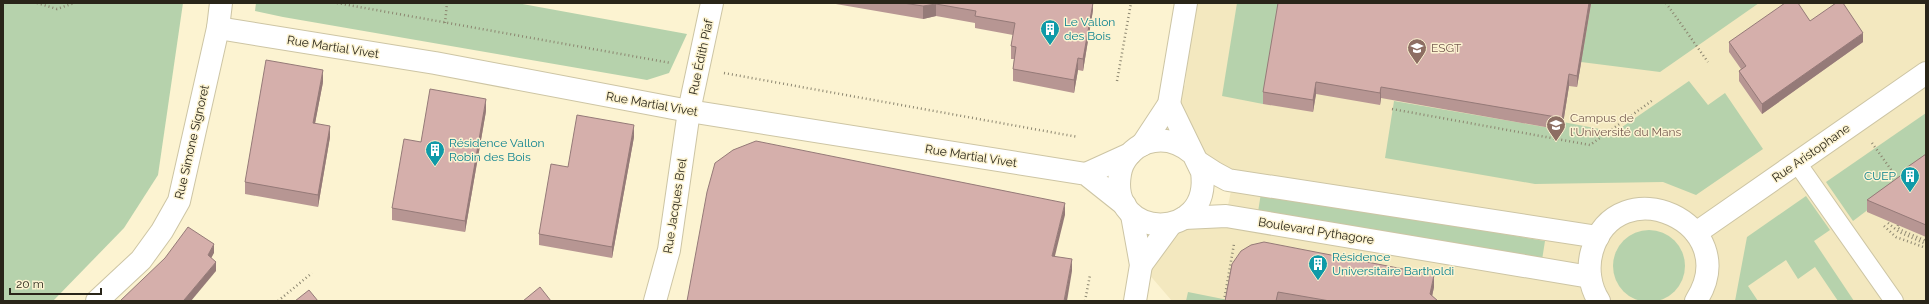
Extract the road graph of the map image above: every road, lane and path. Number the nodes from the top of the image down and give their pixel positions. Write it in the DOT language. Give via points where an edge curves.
graph roads {
  1 [pos="37,3"];
  2 [pos="74,3"];
  3 [pos="221,3"];
  4 [pos="447,3"];
  5 [pos="712,3"];
  6 [pos="1131,3"];
  7 [pos="1186,3"];
  8 [pos="1666,3"];
  9 [pos="445,23"];
  10 [pos="218,28"];
  11 [pos="1708,62"];
  12 [pos="1926,74"];
  13 [pos="1116,81"];
  14 [pos="1653,100"];
  15 [pos="1169,104"];
  16 [pos="1392,110"];
  17 [pos="689,111"];
  18 [pos="1857,121"];
  19 [pos="1136,149"];
  20 [pos="1195,158"];
  21 [pos="1797,163"];
  22 [pos="1086,174"];
  23 [pos="1902,186"];
  24 [pos="1128,210"];
  25 [pos="1239,218"];
  26 [pos="1177,221"];
  27 [pos="1888,223"];
  28 [pos="1898,225"];
  29 [pos="1884,226"];
  30 [pos="1891,227"];
  31 [pos="1887,230"];
  32 [pos="1900,231"];
  33 [pos="1696,233"];
  34 [pos="1896,236"];
  35 [pos="1598,237"];
  36 [pos="1926,242"];
  37 [pos="1926,248"];
  38 [pos="1141,265"];
  39 [pos="312,273"];
  40 [pos="1090,274"];
  41 [pos="1590,277"];
  42 [pos="97,301"];
  43 [pos="278,301"];
  44 [pos="655,301"];
  45 [pos="1085,301"];
  46 [pos="1135,301"];
  47 [pos="1224,301"];
  48 [pos="1599,301"];
  49 [pos="1696,301"];
  50 [pos="1894,301"];
  1 -- 2 [label="path" via="58,9"];
  3 -- 10 [label="street, Rue Simone Signoret"];
  4 -- 9 [label="path"];
  5 -- 17 [label="street, Rue Édith Piaf"];
  6 -- 13 [label="path"];
  7 -- 15 [label="street"];
  8 -- 11 [label="path"];
  10 -- 17 [label="street, Rue Martial Vivet" via="435,63"];
  10 -- 42 [label="street, Rue Simone Signoret" via="179,202 141,260"];
  12 -- 18 [label="street, Rue Aristophane"];
  14 -- 16 [label="path" via="1590,145"];
  15 -- 19 [label="street"];
  15 -- 20 [label="street"];
  17 -- 22 [label="street, Rue Martial Vivet"];
  17 -- 44 [label="street, Rue Jacques Brel" via="669,250"];
  18 -- 21 [label="street, Rue Aristophane"];
  18 -- 23 [label="path"];
  19 -- 20 [label="street" via="1152,141 1163,140 1184,147"];
  19 -- 22 [label="street"];
  19 -- 24 [label="street" via="1120,170 1118,182 1120,194"];
  20 -- 26 [label="street" via="1204,182 1202,193 1190,214"];
  20 -- 35 [label="street" via="1228,180"];
  21 -- 33 [label="street, Rue Aristophane"];
  21 -- 50 [label="lane"];
  22 -- 24 [label="street"];
  24 -- 26 [label="street" via="1143,222 1155,225"];
  24 -- 38 [label="street"];
  25 -- 26 [label="street, Boulevard Pythagore" via="1226,216"];
  25 -- 41 [label="street, Boulevard Pythagore"];
  25 -- 47 [label="path"];
  26 -- 38 [label="street"];
  27 -- 30 [label="path"];
  28 -- 32 [label="path"];
  29 -- 31 [label="path"];
  30 -- 31 [label="path"];
  30 -- 32 [label="path"];
  31 -- 34 [label="path"];
  32 -- 34 [label="path"];
  32 -- 36 [label="path"];
  33 -- 35 [label="street" via="1676,215 1650,208 1624,214 1609,223"];
  33 -- 49 [label="street" via="1705,252 1707,274"];
  34 -- 37 [label="path"];
  35 -- 41 [label="street" via="1590,256"];
  38 -- 46 [label="street"];
  39 -- 43 [label="path"];
  40 -- 45 [label="path"];
  41 -- 48 [label="street"];
}
